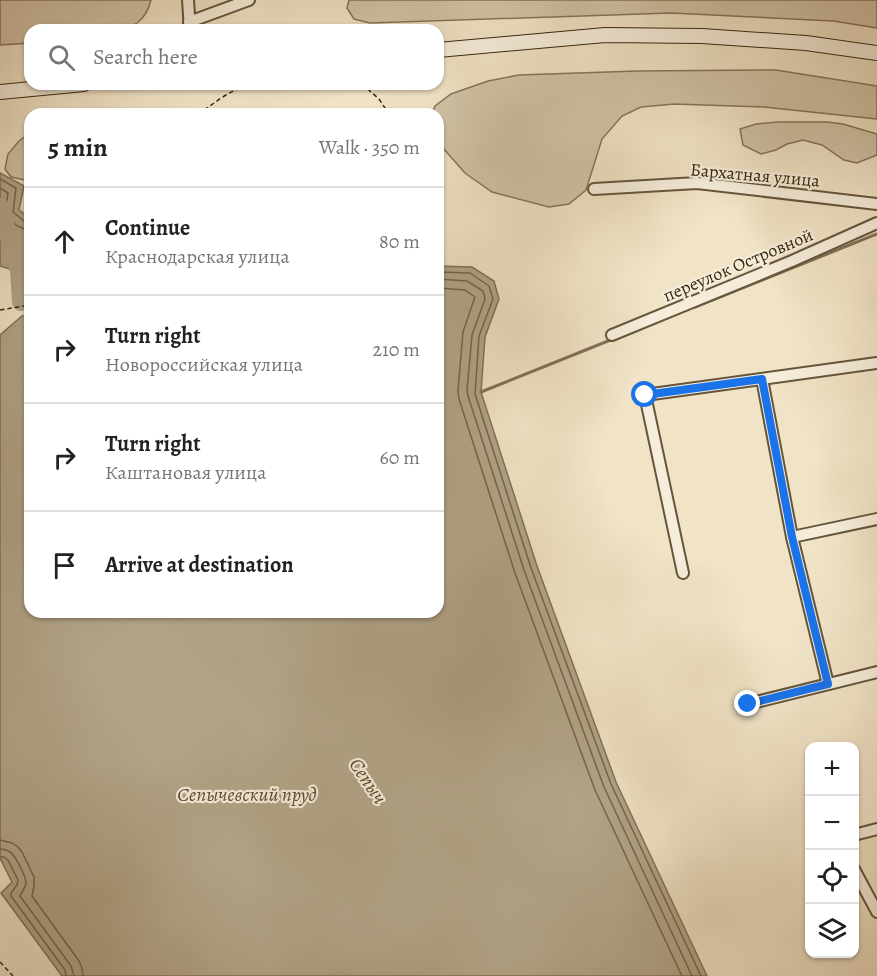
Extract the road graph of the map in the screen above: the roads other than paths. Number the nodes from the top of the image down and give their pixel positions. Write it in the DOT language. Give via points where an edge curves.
graph roads {
  1 [pos="188,0"];
  2 [pos="249,0"];
  3 [pos="189,24"];
  4 [pos="194,24"];
  5 [pos="444,49"];
  6 [pos="877,53"];
  7 [pos="24,90"];
  8 [pos="0,92"];
  9 [pos="594,189"];
  10 [pos="877,204"];
  11 [pos="877,223"];
  12 [pos="612,335"];
  13 [pos="877,363"];
  14 [pos="762,379"];
  15 [pos="877,519"];
  16 [pos="792,537"];
  17 [pos="683,573"];
  18 [pos="877,672"];
  19 [pos="828,684"];
  20 [pos="748,704"];
  21 [pos="877,829"];
  22 [pos="859,834"];
  23 [pos="859,877"];
  24 [pos="877,912"];
  1 -- 3 [label="street"];
  2 -- 4 [label="street"];
  5 -- 6 [label="main road" via="605,35 702,36 806,43"];
  7 -- 8 [label="main road"];
  9 -- 10 [label="street, Бархатная улица" via="697,183"];
  11 -- 12 [label="street, переулок Островной"];
  13 -- 14 [label="street"];
  14 -- 16 [label="street"];
  14 -- 17 [label="street" via="645,395"];
  15 -- 16 [label="street"];
  16 -- 19 [label="street"];
  18 -- 19 [label="street"];
  19 -- 20 [label="street"];
  21 -- 22 [label="street"];
  23 -- 24 [label="street"];
}
